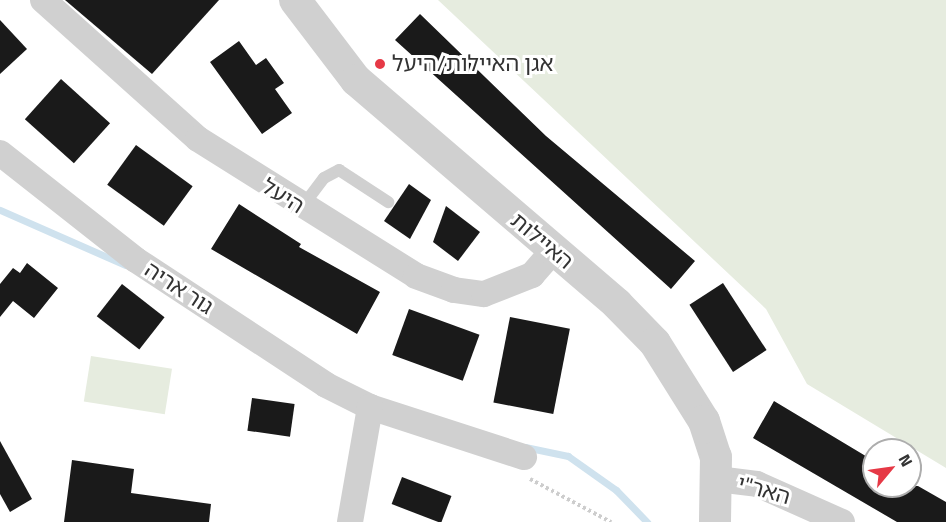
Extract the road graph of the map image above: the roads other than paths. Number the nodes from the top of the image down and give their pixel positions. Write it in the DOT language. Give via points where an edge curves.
graph roads {
  1 [pos="43,0"];
  2 [pos="295,0"];
  3 [pos="0,153"];
  4 [pos="388,202"];
  5 [pos="302,208"];
  6 [pos="554,251"];
  7 [pos="370,407"];
  8 [pos="524,457"];
  9 [pos="717,479"];
  10 [pos="350,522"];
  11 [pos="715,522"];
  12 [pos="842,522"];
  1 -- 5 [label="street, היעל" via="198,139"];
  2 -- 6 [label="street, האיילות" via="356,80"];
  3 -- 7 [label="street, גור אריה" via="136,260 326,385"];
  4 -- 5 [label="lane" via="339,170 324,178"];
  5 -- 6 [label="street, היעל" via="416,276 454,290 484,294 509,288 532,276"];
  6 -- 9 [label="street, האיילות" via="655,344 704,421"];
  7 -- 8 [label="street, גור אריה"];
  7 -- 10 [label="street"];
  9 -- 11 [label="street, האיילות"];
  9 -- 12 [label="street, האר\"י" via="757,484"];
}
